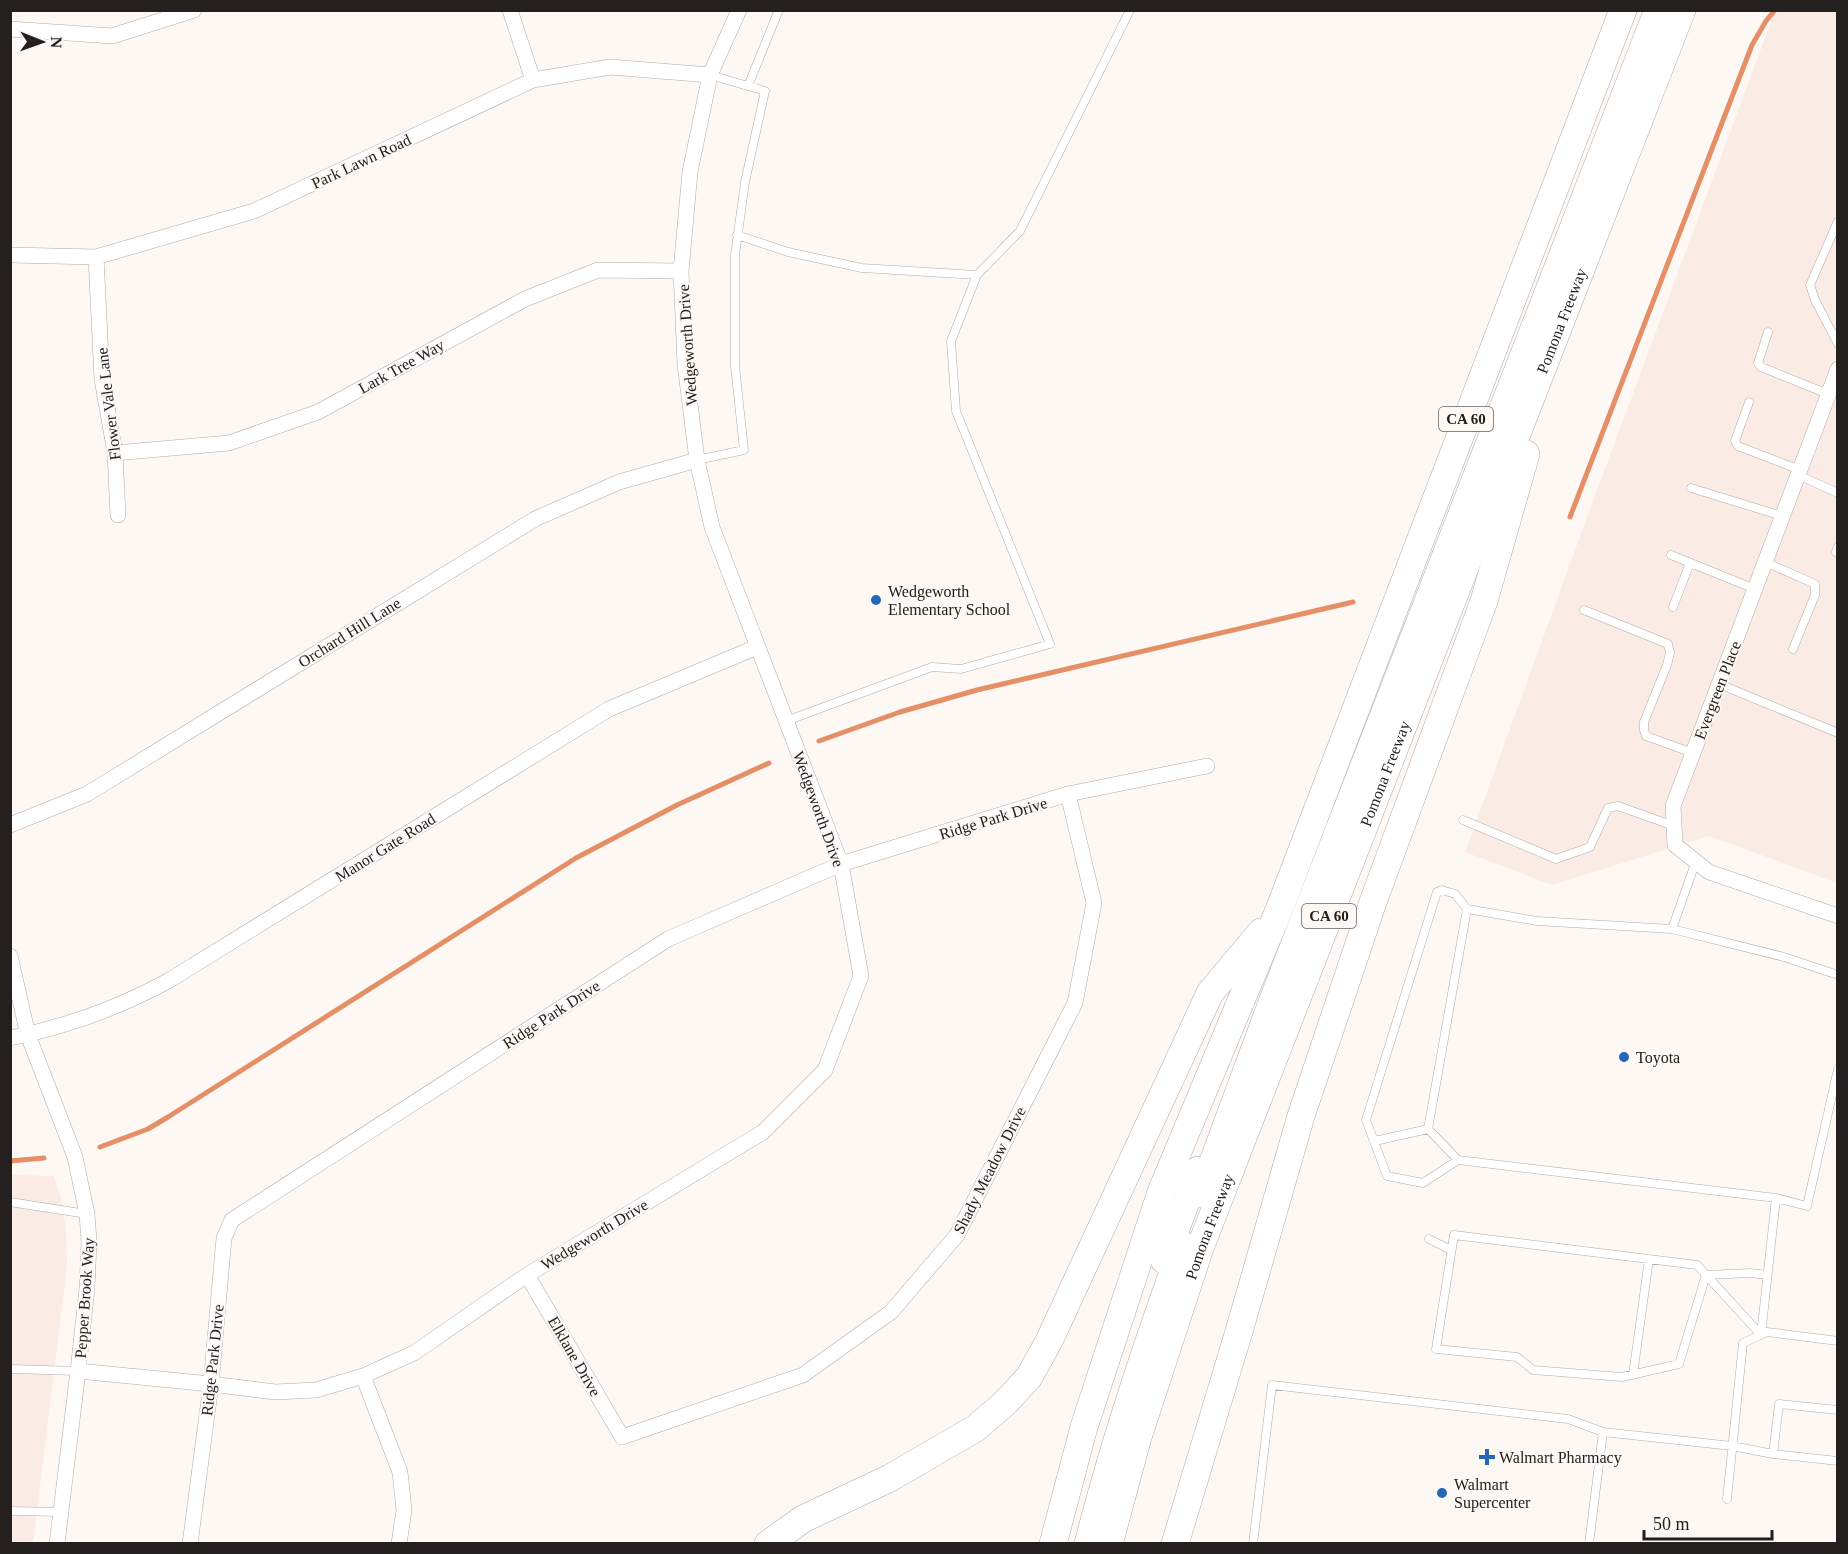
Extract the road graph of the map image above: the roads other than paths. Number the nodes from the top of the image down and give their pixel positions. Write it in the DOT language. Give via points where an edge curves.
graph roads {
  1 [pos="194,10"];
  2 [pos="510,10"];
  3 [pos="739,10"];
  4 [pos="1130,10"];
  5 [pos="1623,10"];
  6 [pos="1646,10"];
  7 [pos="1658,10"];
  8 [pos="1682,10"];
  9 [pos="778,12"];
  10 [pos="10,29"];
  11 [pos="710,75"];
  12 [pos="533,80"];
  13 [pos="748,86"];
  14 [pos="1838,220"];
  15 [pos="737,235"];
  16 [pos="10,255"];
  17 [pos="96,256"];
  18 [pos="681,271"];
  19 [pos="977,275"];
  20 [pos="1571,297"];
  21 [pos="1768,332"];
  22 [pos="1838,344"];
  23 [pos="1834,382"];
  24 [pos="1749,402"];
  25 [pos="115,453"];
  26 [pos="697,460"];
  27 [pos="1799,472"];
  28 [pos="1691,488"];
  29 [pos="1838,493"];
  30 [pos="118,515"];
  31 [pos="1782,516"];
  32 [pos="1671,555"];
  33 [pos="1765,562"];
  34 [pos="1690,563"];
  35 [pos="1755,589"];
  36 [pos="1673,607"];
  37 [pos="1584,610"];
  38 [pos="757,647"];
  39 [pos="1793,650"];
  40 [pos="1719,684"];
  41 [pos="786,721"];
  42 [pos="1838,733"];
  43 [pos="1693,753"];
  44 [pos="1207,766"];
  45 [pos="1068,794"];
  46 [pos="1463,820"];
  47 [pos="10,825"];
  48 [pos="1674,826"];
  49 [pos="1696,861"];
  50 [pos="841,864"];
  51 [pos="1467,909"];
  52 [pos="1279,910"];
  53 [pos="1838,916"];
  54 [pos="1672,929"];
  55 [pos="10,956"];
  56 [pos="1838,975"];
  57 [pos="28,1035"];
  58 [pos="10,1038"];
  59 [pos="1838,1069"];
  60 [pos="1428,1129"];
  61 [pos="1375,1142"];
  62 [pos="1458,1160"];
  63 [pos="1776,1198"];
  64 [pos="10,1202"];
  65 [pos="87,1214"];
  66 [pos="1429,1239"];
  67 [pos="1451,1250"];
  68 [pos="1648,1259"];
  69 [pos="528,1275"];
  70 [pos="1706,1275"];
  71 [pos="1767,1275"];
  72 [pos="1761,1335"];
  73 [pos="1838,1341"];
  74 [pos="10,1369"];
  75 [pos="78,1371"];
  76 [pos="1633,1375"];
  77 [pos="363,1376"];
  78 [pos="211,1384"];
  79 [pos="1838,1410"];
  80 [pos="1603,1432"];
  81 [pos="622,1437"];
  82 [pos="1732,1446"];
  83 [pos="1773,1454"];
  84 [pos="1838,1461"];
  85 [pos="1727,1499"];
  86 [pos="10,1511"];
  87 [pos="61,1512"];
  88 [pos="57,1544"];
  89 [pos="190,1544"];
  90 [pos="399,1544"];
  91 [pos="768,1544"];
  92 [pos="1053,1544"];
  93 [pos="1078,1544"];
  94 [pos="1088,1544"];
  95 [pos="1109,1544"];
  96 [pos="1175,1544"];
  97 [pos="1252,1544"];
  98 [pos="1589,1544"];
  1 -- 10 [label="street" via="112,36"];
  2 -- 12 [label="street"];
  3 -- 11 [label="street, Wedgeworth Drive"];
  4 -- 19 [label="lane" via="1020,231"];
  5 -- 52 [label="highway, CA 60"];
  6 -- 93 [label="highway" via="1290,924 1147,1304"];
  7 -- 94 [label="highway" via="1270,1008 1157,1314"];
  8 -- 20 [label="highway, Pomona Freeway / CA 60"];
  9 -- 13 [label="lane"];
  11 -- 12 [label="street, Park Lawn Road" via="610,67"];
  11 -- 13 [label="lane"];
  11 -- 18 [label="street, Wedgeworth Drive" via="690,172"];
  12 -- 17 [label="street, Park Lawn Road" via="254,211"];
  13 -- 15 [label="lane" via="765,91"];
  14 -- 22 [label="lane" via="1810,285"];
  15 -- 19 [label="lane" via="788,252 862,268"];
  15 -- 26 [label="lane" via="735,366 744,450"];
  16 -- 17 [label="street, Park Lawn Road"];
  17 -- 25 [label="street, Flower Vale Lane" via="102,379"];
  18 -- 25 [label="street, Lark Tree Way" via="598,270 525,299 318,412 229,443"];
  18 -- 26 [label="street, Wedgeworth Drive" via="685,364"];
  19 -- 41 [label="lane" via="951,341 956,411 1050,644 961,669 932,667"];
  20 -- 95 [label="highway, Pomona Freeway / CA 60" via="1200,1248 1138,1437"];
  20 -- 96 [label="highway" via="1484,601 1373,902 1300,1116"];
  21 -- 23 [label="lane" via="1758,363 1761,367"];
  23 -- 27 [label="street, Evergreen Place"];
  24 -- 27 [label="lane" via="1735,441 1738,446"];
  25 -- 30 [label="street, Flower Vale Lane"];
  26 -- 38 [label="street, Wedgeworth Drive" via="712,527"];
  26 -- 47 [label="street, Orchard Hill Lane" via="619,482 535,519 87,794"];
  27 -- 29 [label="lane"];
  27 -- 31 [label="street, Evergreen Place"];
  28 -- 31 [label="lane"];
  31 -- 33 [label="street, Evergreen Place"];
  32 -- 34 [label="lane"];
  33 -- 35 [label="street, Evergreen Place"];
  33 -- 39 [label="lane" via="1815,584 1815,595"];
  34 -- 35 [label="lane"];
  34 -- 36 [label="lane"];
  35 -- 40 [label="street, Evergreen Place"];
  37 -- 43 [label="lane" via="1668,644 1667,665 1644,730 1646,736"];
  38 -- 41 [label="street, Wedgeworth Drive"];
  38 -- 57 [label="street, Manor Gate Road" via="609,709 137,998 74,1023"];
  40 -- 42 [label="lane"];
  40 -- 43 [label="street, Evergreen Place"];
  41 -- 50 [label="street, Wedgeworth Drive"];
  43 -- 48 [label="street, Evergreen Place" via="1673,806"];
  44 -- 45 [label="street, Ridge Park Drive"];
  45 -- 50 [label="street, Ridge Park Drive"];
  45 -- 81 [label="street, Shady Meadow Drive" via="1094,903 1075,1003 957,1235 891,1312 803,1375"];
  46 -- 48 [label="lane" via="1556,859 1590,846 1608,808 1618,806"];
  48 -- 49 [label="street, Evergreen Place" via="1676,845"];
  49 -- 53 [label="street, Evergreen Place" via="1708,872"];
  49 -- 54 [label="lane"];
  50 -- 69 [label="street, Wedgeworth Drive" via="861,976 825,1070 763,1132"];
  50 -- 78 [label="street, Ridge Park Drive" via="668,939 232,1220 224,1238"];
  51 -- 54 [label="lane" via="1538,921"];
  51 -- 60 [label="lane"];
  51 -- 61 [label="lane" via="1455,894 1437,892 1366,1119"];
  52 -- 91 [label="highway" via="1210,993 1029,1377 976,1428 890,1478 803,1519"];
  52 -- 92 [label="highway, CA 60" via="1161,1192 1084,1427"];
  54 -- 56 [label="lane"];
  55 -- 57 [label="street, Pepper Brook Way"];
  57 -- 58 [label="street, Manor Gate Road"];
  57 -- 65 [label="street, Pepper Brook Way" via="75,1157"];
  59 -- 63 [label="lane" via="1807,1206"];
  60 -- 61 [label="lane"];
  60 -- 62 [label="lane"];
  61 -- 62 [label="lane" via="1387,1176 1423,1183"];
  62 -- 63 [label="lane"];
  63 -- 71 [label="lane"];
  64 -- 65 [label="lane"];
  65 -- 75 [label="street, Pepper Brook Way" via="87,1288"];
  66 -- 67 [label="lane"];
  67 -- 68 [label="lane" via="1454,1235"];
  67 -- 76 [label="lane" via="1436,1349 1518,1357 1533,1370"];
  68 -- 70 [label="lane" via="1697,1265"];
  68 -- 76 [label="lane"];
  69 -- 77 [label="street, Wedgeworth Drive" via="414,1353"];
  69 -- 81 [label="street, Elklane Drive"];
  70 -- 71 [label="lane"];
  70 -- 72 [label="lane"];
  70 -- 76 [label="lane" via="1679,1364"];
  71 -- 72 [label="lane"];
  72 -- 73 [label="lane" via="1767,1332"];
  72 -- 82 [label="lane" via="1743,1343"];
  74 -- 75 [label="lane"];
  75 -- 78 [label="street, Wedgeworth Drive"];
  75 -- 87 [label="street, Pepper Brook Way"];
  77 -- 78 [label="street, Wedgeworth Drive" via="316,1390 275,1392"];
  77 -- 90 [label="street" via="399,1472 405,1510"];
  78 -- 89 [label="street, Ridge Park Drive"];
  79 -- 83 [label="lane" via="1779,1404"];
  80 -- 82 [label="lane"];
  80 -- 97 [label="lane" via="1568,1419 1272,1385"];
  80 -- 98 [label="lane"];
  82 -- 83 [label="lane"];
  82 -- 85 [label="lane"];
  83 -- 84 [label="lane"];
  86 -- 87 [label="lane"];
  87 -- 88 [label="street, Pepper Brook Way"];
}
